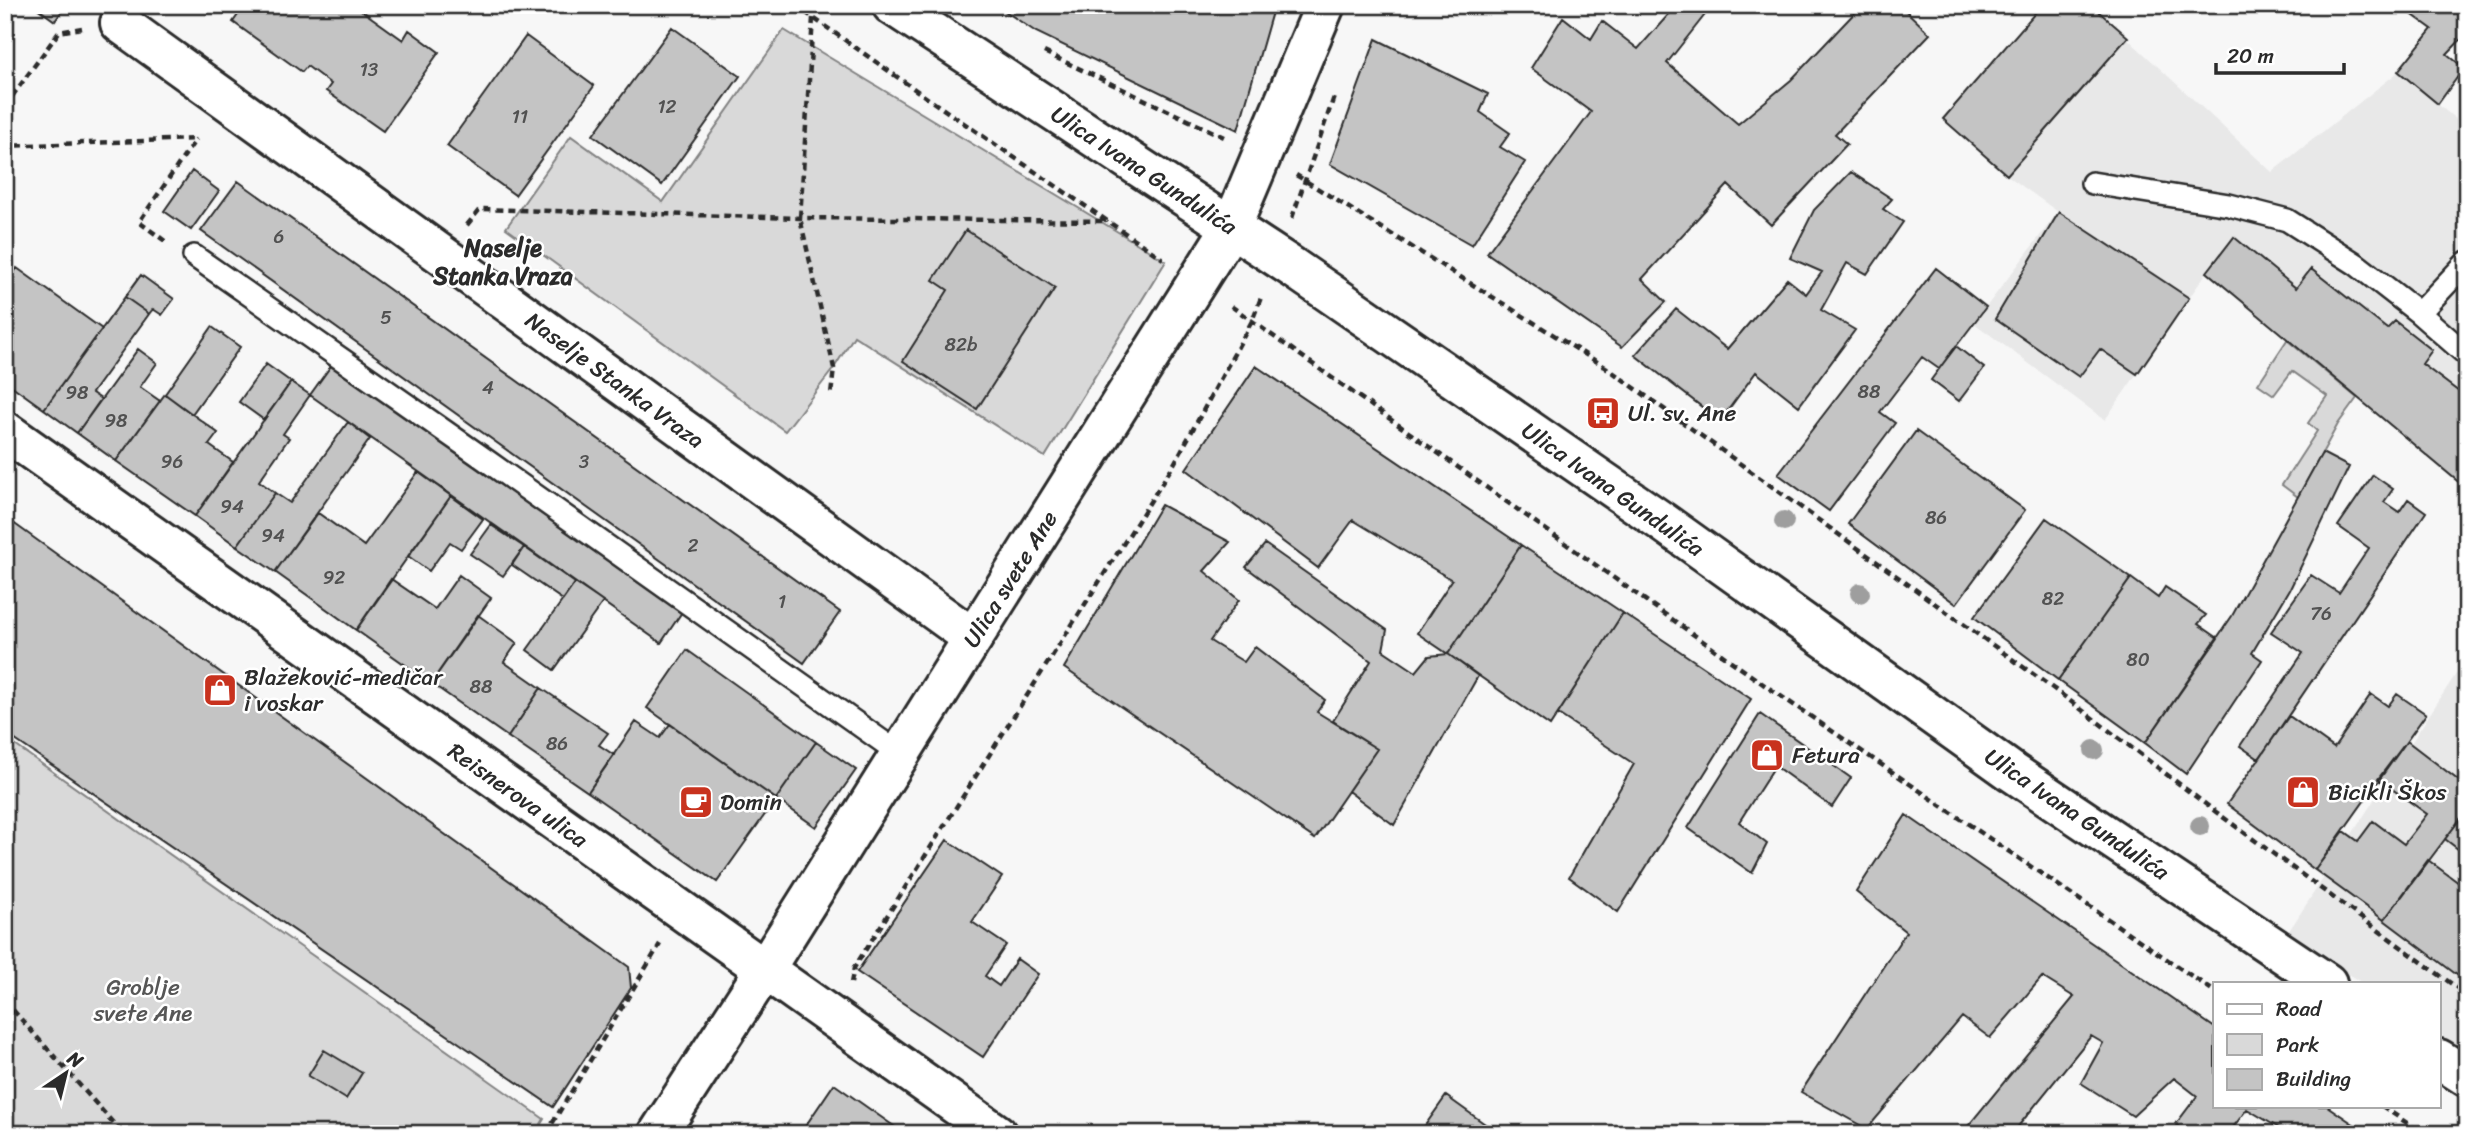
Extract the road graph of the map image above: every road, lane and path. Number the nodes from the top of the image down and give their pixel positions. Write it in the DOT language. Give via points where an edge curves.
graph roads {
  1 [pos="795,5"];
  2 [pos="892,5"];
  3 [pos="1325,5"];
  4 [pos="122,14"];
  5 [pos="813,18"];
  6 [pos="1033,45"];
  7 [pos="1335,93"];
  8 [pos="5,106"];
  9 [pos="5,146"];
  10 [pos="1262,154"];
  11 [pos="1306,181"];
  12 [pos="2092,183"];
  13 [pos="800,218"];
  14 [pos="1109,221"];
  15 [pos="1231,226"];
  16 [pos="441,254"];
  17 [pos="194,256"];
  18 [pos="1277,257"];
  19 [pos="2467,262"];
  20 [pos="1197,281"];
  21 [pos="2419,313"];
  22 [pos="1252,321"];
  23 [pos="2467,355"];
  24 [pos="831,395"];
  25 [pos="5,431"];
  26 [pos="973,638"];
  27 [pos="900,754"];
  28 [pos="684,912"];
  29 [pos="765,970"];
  30 [pos="2326,982"];
  31 [pos="2213,991"];
  32 [pos="2467,995"];
  33 [pos="5,1001"];
  34 [pos="830,1015"];
  35 [pos="2440,1060"];
  36 [pos="2467,1077"];
  37 [pos="2385,1108"];
  38 [pos="123,1134"];
  39 [pos="546,1134"];
  40 [pos="658,1134"];
  41 [pos="997,1134"];
  42 [pos="2423,1134"];
  1 -- 5 [label="path"];
  2 -- 15 [label="street, Ulica Ivana Gundulića"];
  3 -- 10 [label="street, Ulica svete Ane"];
  4 -- 8 [label="path" via="59,32"];
  4 -- 16 [label="street, Naselje Stanka Vraza"];
  5 -- 13 [label="path"];
  5 -- 14 [label="path"];
  6 -- 10 [label="path"];
  7 -- 11 [label="path"];
  9 -- 17 [label="path" via="196,139 139,222"];
  10 -- 11 [label="path"];
  10 -- 15 [label="street, Ulica svete Ane"];
  11 -- 18 [label="path"];
  11 -- 32 [label="path" via="1607,368 2054,689"];
  12 -- 21 [label="lane" via="2229,205 2287,220 2356,264"];
  13 -- 14 [label="path"];
  13 -- 16 [label="path" via="480,209"];
  13 -- 24 [label="path" via="834,368"];
  14 -- 20 [label="path"];
  15 -- 18 [label="street, Ulica Ivana Gundulića"];
  15 -- 20 [label="street, Ulica svete Ane"];
  16 -- 26 [label="street, Naselje Stanka Vraza"];
  17 -- 27 [label="lane"];
  18 -- 22 [label="path"];
  18 -- 30 [label="street, Ulica Ivana Gundulića" via="1664,523 2012,772"];
  19 -- 21 [label="lane"];
  20 -- 22 [label="path"];
  20 -- 26 [label="street, Ulica svete Ane"];
  21 -- 23 [label="lane"];
  22 -- 31 [label="path" via="1766,686"];
  22 -- 34 [label="path" via="1174,464 854,968 851,984"];
  25 -- 28 [label="street, Reisnerova ulica"];
  26 -- 27 [label="street, Ulica svete Ane"];
  27 -- 29 [label="street, Ulica svete Ane"];
  28 -- 29 [label="street, Reisnerova ulica"];
  28 -- 39 [label="path" via="655,951"];
  29 -- 34 [label="street, Reisnerova ulica"];
  29 -- 40 [label="street, Ulica svete Ane"];
  33 -- 38 [label="path"];
  34 -- 41 [label="street, Reisnerova ulica"];
  35 -- 36 [label="street"];
  37 -- 42 [label="path"];
}
